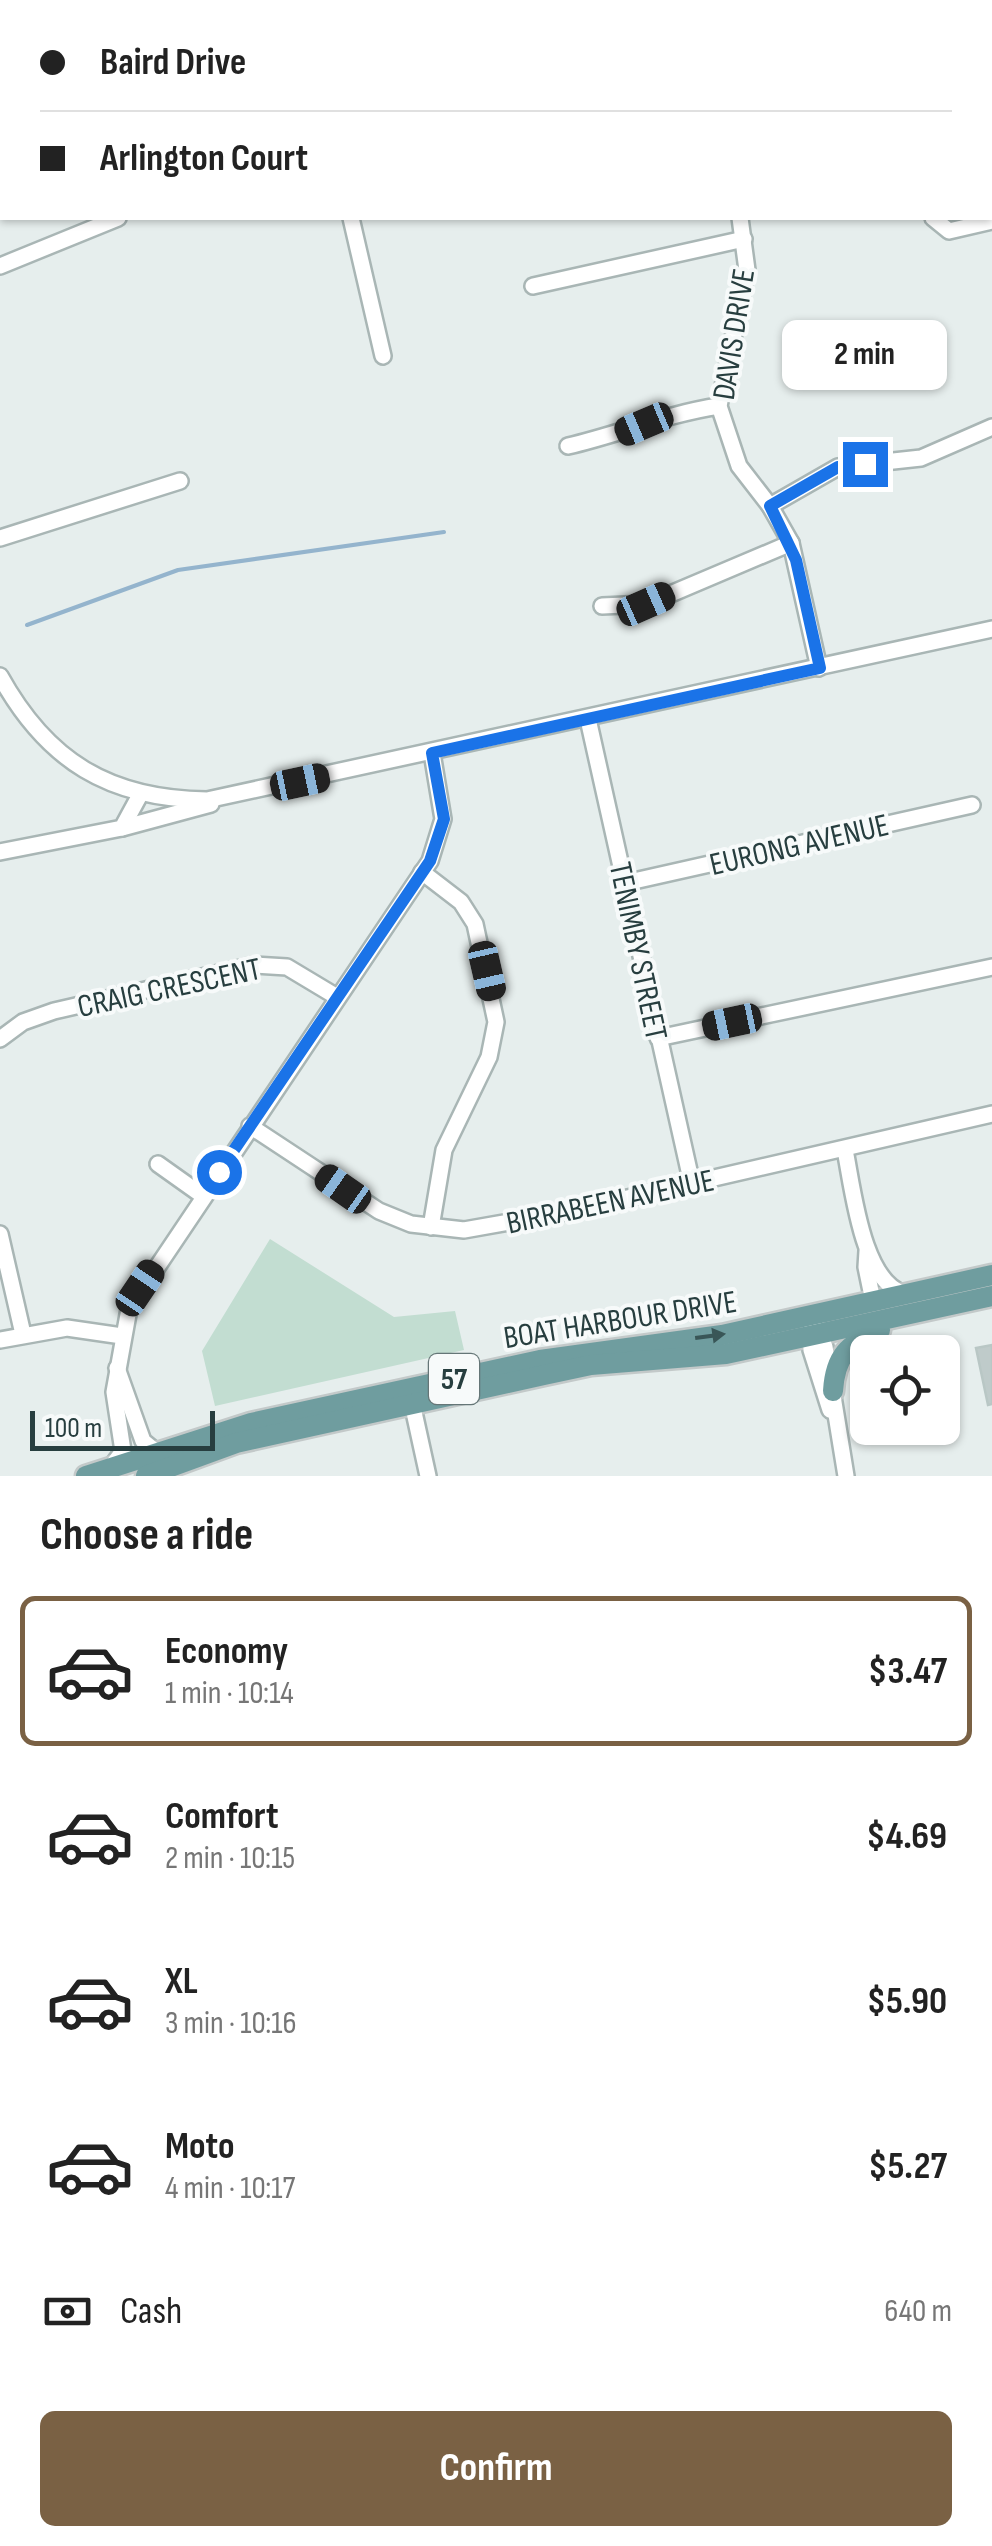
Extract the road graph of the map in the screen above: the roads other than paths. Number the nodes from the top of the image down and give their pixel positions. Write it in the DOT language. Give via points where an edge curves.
graph roads {
  1 [pos="113,220"];
  2 [pos="352,220"];
  3 [pos="740,220"];
  4 [pos="935,220"];
  5 [pos="992,221"];
  6 [pos="744,238"];
  7 [pos="0,266"];
  8 [pos="533,286"];
  9 [pos="382,356"];
  10 [pos="719,406"];
  11 [pos="992,427"];
  12 [pos="568,446"];
  13 [pos="180,481"];
  14 [pos="770,506"];
  15 [pos="0,538"];
  16 [pos="791,544"];
  17 [pos="602,606"];
  18 [pos="992,629"];
  19 [pos="820,668"];
  20 [pos="0,676"];
  21 [pos="588,718"];
  22 [pos="432,753"];
  23 [pos="141,793"];
  24 [pos="234,797"];
  25 [pos="972,806"];
  26 [pos="122,828"];
  27 [pos="0,852"];
  28 [pos="422,872"];
  29 [pos="625,884"];
  30 [pos="992,967"];
  31 [pos="336,996"];
  32 [pos="0,1038"];
  33 [pos="658,1038"];
  34 [pos="992,1114"];
  35 [pos="250,1126"];
  36 [pos="845,1150"];
  37 [pos="158,1164"];
  38 [pos="692,1184"];
  39 [pos="203,1196"];
  40 [pos="431,1228"];
  41 [pos="0,1234"];
  42 [pos="867,1250"];
  43 [pos="992,1275"];
  44 [pos="904,1294"];
  45 [pos="984,1298"];
  46 [pos="873,1301"];
  47 [pos="918,1313"];
  48 [pos="811,1315"];
  49 [pos="23,1334"];
  50 [pos="122,1336"];
  51 [pos="816,1336"];
  52 [pos="0,1340"];
  53 [pos="117,1368"];
  54 [pos="833,1391"];
  55 [pos="412,1403"];
  56 [pos="832,1413"];
  57 [pos="159,1454"];
  58 [pos="95,1474"];
  59 [pos="146,1476"];
  60 [pos="428,1476"];
  61 [pos="846,1476"];
  1 -- 7 [label="street"];
  2 -- 9 [label="street"];
  3 -- 6 [label="street, DAVIS DRIVE"];
  4 -- 5 [label="street" via="949,231"];
  6 -- 8 [label="street"];
  6 -- 10 [label="street, DAVIS DRIVE" via="747,270"];
  10 -- 12 [label="street"];
  10 -- 14 [label="street, DAVIS DRIVE" via="739,466"];
  11 -- 14 [label="street" via="921,458 838,467"];
  13 -- 15 [label="street"];
  14 -- 16 [label="street, DAVIS DRIVE"];
  16 -- 17 [label="street" via="646,604"];
  16 -- 19 [label="street, DAVIS DRIVE"];
  18 -- 19 [label="street"];
  19 -- 21 [label="street"];
  20 -- 23 [label="street" via="38,734 68,761"];
  21 -- 22 [label="street"];
  21 -- 29 [label="street, TENIMBY STREET"];
  22 -- 24 [label="street"];
  22 -- 28 [label="street" via="444,819"];
  23 -- 24 [label="street"];
  23 -- 26 [label="street"];
  24 -- 26 [label="street"];
  25 -- 29 [label="street, EURONG AVENUE"];
  26 -- 27 [label="street"];
  28 -- 31 [label="street"];
  28 -- 40 [label="street" via="461,902 475,924 496,1022 489,1057 444,1150"];
  29 -- 33 [label="street, TENIMBY STREET"];
  30 -- 33 [label="street"];
  31 -- 32 [label="street, CRAIG CRESCENT" via="286,967 254,966 54,1011"];
  31 -- 35 [label="street"];
  33 -- 38 [label="street, TENIMBY STREET"];
  34 -- 36 [label="street, BIRRABEEN AVENUE"];
  35 -- 39 [label="street"];
  35 -- 40 [label="street, BIRRABEEN AVENUE" via="370,1206"];
  36 -- 38 [label="street, BIRRABEEN AVENUE"];
  36 -- 42 [label="street"];
  37 -- 39 [label="street"];
  38 -- 40 [label="street, BIRRABEEN AVENUE" via="504,1225"];
  39 -- 50 [label="street" via="140,1288"];
  41 -- 49 [label="street"];
  42 -- 44 [label="street" via="884,1284"];
  42 -- 46 [label="street"];
  43 -- 44 [label="main road, BOAT HARBOUR DRIVE / 57"];
  44 -- 46 [label="main road, BOAT HARBOUR DRIVE / 57"];
  45 -- 46 [label="main road" via="890,1309"];
  45 -- 47 [label="main road, BOAT HARBOUR DRIVE / 57"];
  46 -- 48 [label="main road, BOAT HARBOUR DRIVE / 57"];
  47 -- 51 [label="main road, BOAT HARBOUR DRIVE / 57"];
  47 -- 54 [label="main road" via="847,1348 834,1368"];
  48 -- 51 [label="street"];
  57 -- 48 [label="main road, BOAT HARBOUR DRIVE / 57, one-way" via="251,1423 540,1360 722,1335"];
  49 -- 50 [label="street" via="67,1328"];
  49 -- 52 [label="street"];
  50 -- 53 [label="street"];
  51 -- 54 [label="street"];
  51 -- 55 [label="main road, BOAT HARBOUR DRIVE / 57" via="726,1354 590,1365"];
  51 -- 56 [label="street" via="823,1397"];
  53 -- 57 [label="street" via="143,1441"];
  53 -- 58 [label="street" via="123,1451"];
  54 -- 56 [label="street"];
  55 -- 59 [label="main road, BOAT HARBOUR DRIVE / 57" via="236,1443"];
  55 -- 60 [label="street"];
  56 -- 61 [label="street"];
  57 -- 58 [label="main road, BOAT HARBOUR DRIVE / 57"];
}
